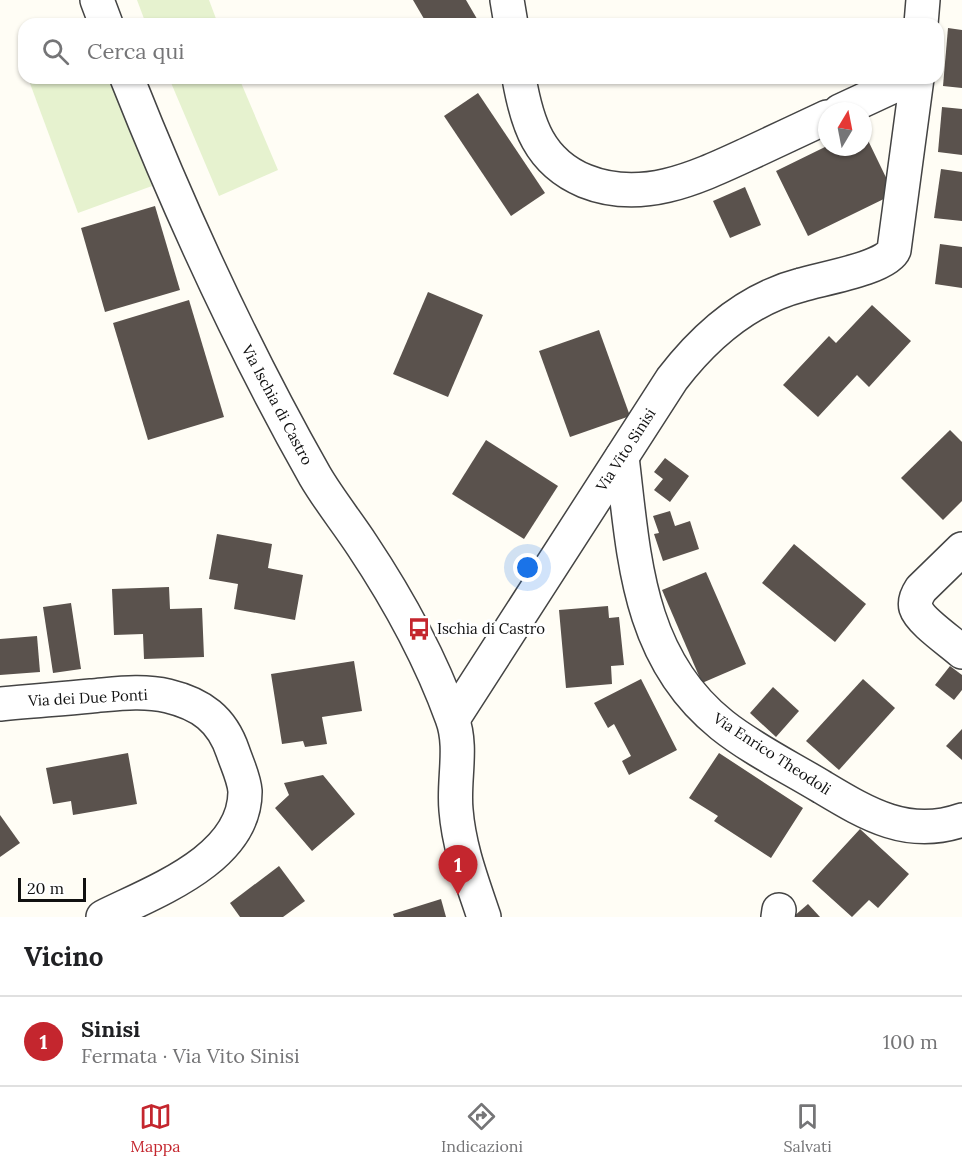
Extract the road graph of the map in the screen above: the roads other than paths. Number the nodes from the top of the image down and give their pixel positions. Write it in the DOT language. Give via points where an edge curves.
graph roads {
  1 [pos="97,0"];
  2 [pos="507,0"];
  3 [pos="923,0"];
  4 [pos="104,18"];
  5 [pos="510,18"];
  6 [pos="922,18"];
  7 [pos="130,84"];
  8 [pos="520,84"];
  9 [pos="898,84"];
  10 [pos="915,84"];
  11 [pos="859,102"];
  12 [pos="818,121"];
  13 [pos="622,457"];
  14 [pos="962,549"];
  15 [pos="962,652"];
  16 [pos="0,704"];
  17 [pos="453,719"];
  18 [pos="962,820"];
  19 [pos="103,917"];
  20 [pos="484,917"];
  1 -- 4 [label="street"];
  2 -- 5 [label="street"];
  3 -- 6 [label="street"];
  7 -- 17 [label="street, Via Ischia di Castro" via="249,355 317,479 399,605"];
  8 -- 12 [label="street" via="543,150 576,177 621,190 685,181"];
  9 -- 11 [label="street"];
  10 -- 13 [label="street, Via Vito Sinisi" via="892,255 875,265 790,287 743,310 684,363"];
  13 -- 17 [label="street, Via Vito Sinisi"];
  13 -- 18 [label="street, Via Enrico Theodoli" via="635,565 645,609 673,671 697,702 737,735 871,815 918,827 939,827"];
  14 -- 15 [label="street" via="916,597 921,616"];
  16 -- 19 [label="street, Via dei Due Ponti" via="153,694 196,706 226,733 245,793 241,814 227,841 189,873"];
  17 -- 20 [label="street" via="458,835"];
}
